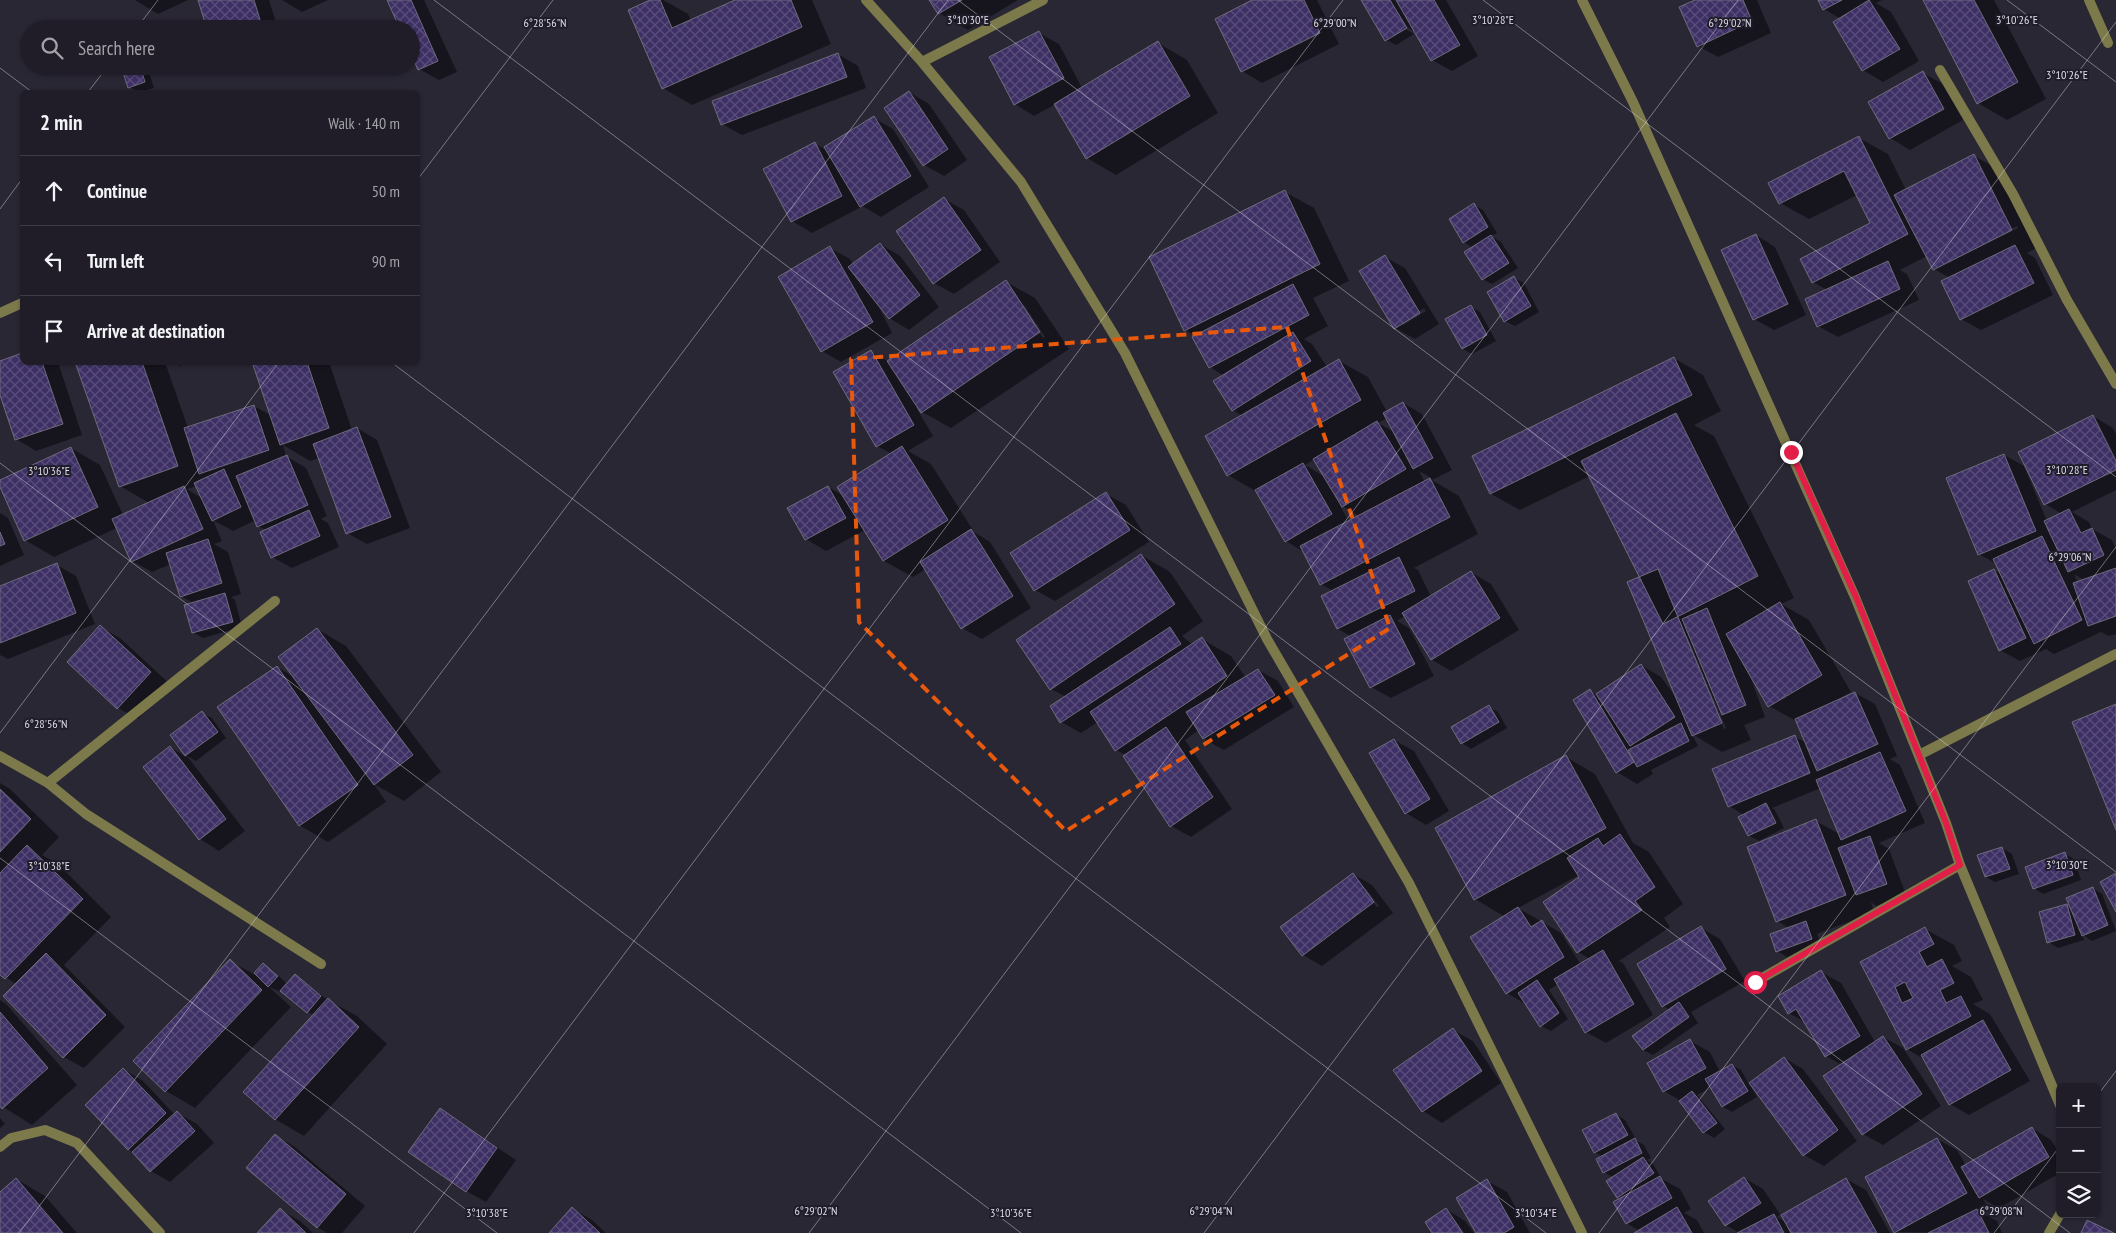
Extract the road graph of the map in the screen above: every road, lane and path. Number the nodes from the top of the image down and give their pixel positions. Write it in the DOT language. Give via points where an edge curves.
graph roads {
  1 [pos="866,0"];
  2 [pos="1043,0"];
  3 [pos="1582,0"];
  4 [pos="2089,0"];
  5 [pos="2108,43"];
  6 [pos="922,62"];
  7 [pos="1940,70"];
  8 [pos="20,304"];
  9 [pos="0,313"];
  10 [pos="2116,384"];
  11 [pos="275,601"];
  12 [pos="2116,654"];
  13 [pos="1919,755"];
  14 [pos="0,756"];
  15 [pos="48,783"];
  16 [pos="1960,865"];
  17 [pos="321,964"];
  18 [pos="1755,982"];
  19 [pos="2056,1095"];
  20 [pos="0,1147"];
  21 [pos="2058,1218"];
  22 [pos="160,1233"];
  23 [pos="1582,1233"];
  24 [pos="2049,1233"];
  1 -- 6 [label="street"];
  2 -- 6 [label="street"];
  3 -- 13 [label="street" via="1633,102 1856,597"];
  4 -- 5 [label="street"];
  6 -- 23 [label="street" via="1021,182 1125,353 1267,638 1409,883"];
  7 -- 10 [label="street" via="2013,194 2067,300"];
  8 -- 9 [label="street"];
  11 -- 15 [label="street"];
  12 -- 13 [label="street"];
  13 -- 16 [label="street"];
  14 -- 15 [label="street"];
  15 -- 17 [label="street" via="86,814"];
  16 -- 18 [label="street"];
  16 -- 19 [label="street"];
  20 -- 22 [label="street" via="11,1138 45,1130 77,1143"];
  21 -- 24 [label="street"];
}
